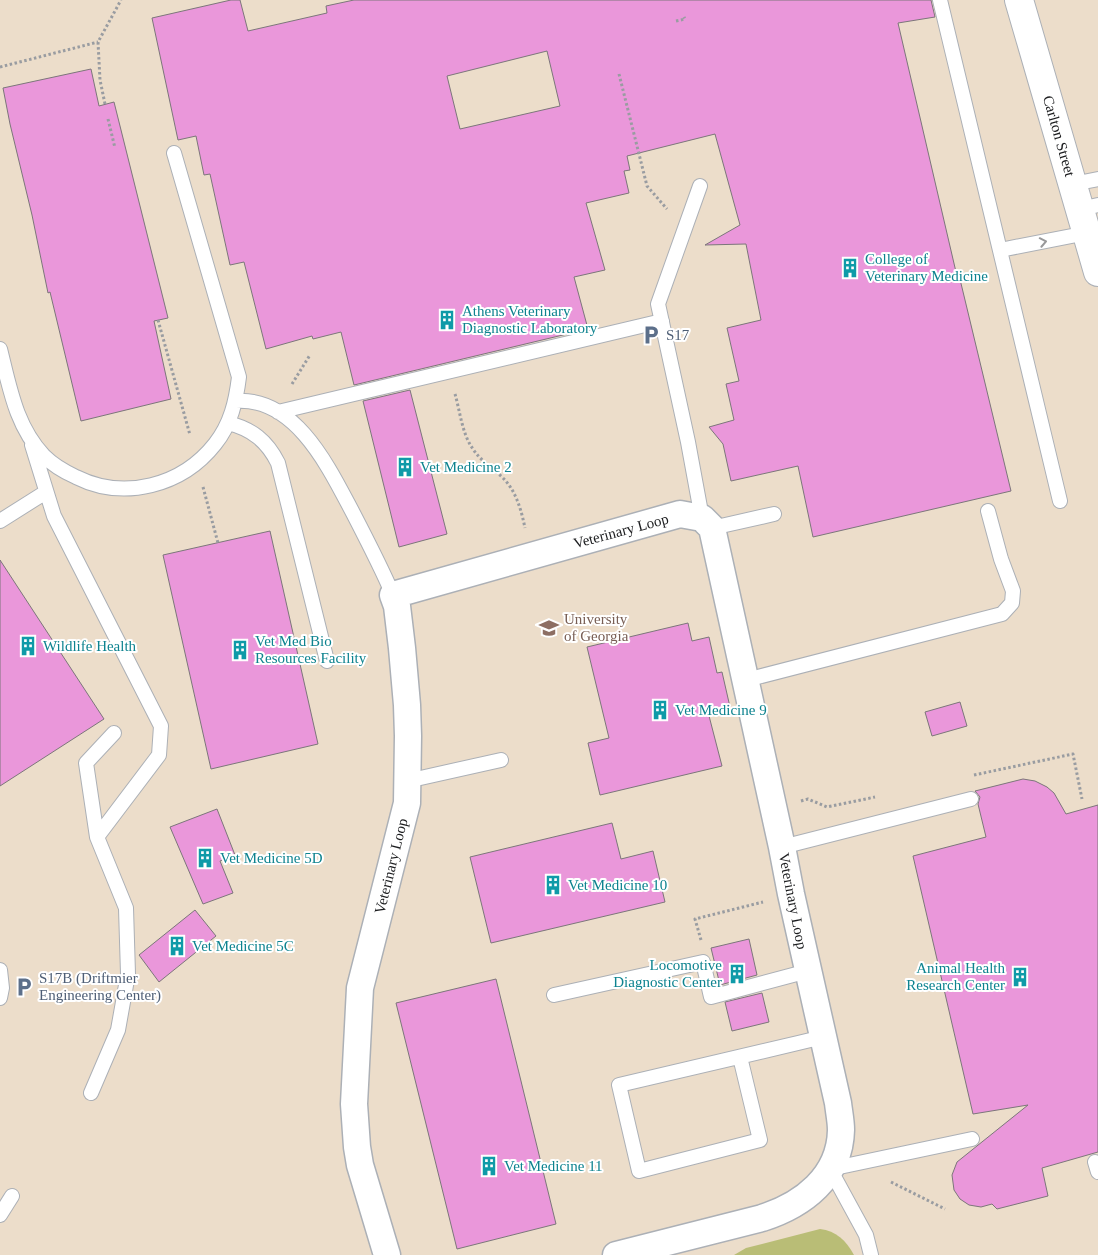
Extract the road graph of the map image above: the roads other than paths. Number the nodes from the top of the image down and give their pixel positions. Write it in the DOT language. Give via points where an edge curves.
graph roads {
  1 [pos="940,0"];
  2 [pos="1020,0"];
  3 [pos="174,153"];
  4 [pos="700,186"];
  5 [pos="1087,202"];
  6 [pos="1000,250"];
  7 [pos="1098,272"];
  8 [pos="662,321"];
  9 [pos="0,349"];
  10 [pos="236,401"];
  11 [pos="278,412"];
  12 [pos="228,423"];
  13 [pos="30,440"];
  14 [pos="46,492"];
  15 [pos="1060,501"];
  16 [pos="988,511"];
  17 [pos="774,514"];
  18 [pos="0,521"];
  19 [pos="707,523"];
  20 [pos="394,595"];
  21 [pos="327,661"];
  22 [pos="746,680"];
  23 [pos="114,733"];
  24 [pos="501,760"];
  25 [pos="407,781"];
  26 [pos="971,799"];
  27 [pos="98,837"];
  28 [pos="782,847"];
  29 [pos="0,970"];
  30 [pos="808,972"];
  31 [pos="554,995"];
  32 [pos="0,998"];
  33 [pos="823,1037"];
  34 [pos="740,1056"];
  35 [pos="91,1093"];
  36 [pos="972,1138"];
  37 [pos="830,1169"];
  38 [pos="12,1196"];
  39 [pos="0,1215"];
  40 [pos="698,1245"];
  41 [pos="387,1255"];
  42 [pos="616,1255"];
  43 [pos="871,1255"];
  1 -- 6 [label="lane"];
  2 -- 5 [label="street, Carlton Street"];
  3 -- 10 [label="lane" via="239,377"];
  4 -- 8 [label="lane" via="658,304"];
  6 -- 5 [label="lane, one-way"];
  5 -- 7 [label="street, Carlton Street"];
  6 -- 15 [label="lane"];
  8 -- 11 [label="lane"];
  8 -- 19 [label="lane"];
  9 -- 13 [label="lane" via="19,419"];
  10 -- 11 [label="lane" via="252,402"];
  10 -- 12 [label="lane"];
  11 -- 20 [label="lane" via="303,432 318,450"];
  12 -- 13 [label="lane" via="216,444 180,475 134,489 87,483 46,458"];
  12 -- 21 [label="lane" via="258,437 273,452 278,463"];
  13 -- 14 [label="lane"];
  14 -- 18 [label="lane"];
  14 -- 27 [label="lane" via="54,516 161,726 159,755"];
  16 -- 22 [label="lane" via="1013,591 1012,603 1002,614"];
  17 -- 19 [label="lane"];
  19 -- 20 [label="street, Veterinary Loop" via="680,514"];
  19 -- 22 [label="street, Veterinary Loop"];
  20 -- 25 [label="street, Veterinary Loop" via="406,685"];
  22 -- 28 [label="street, Veterinary Loop"];
  23 -- 27 [label="lane" via="86,763"];
  24 -- 25 [label="lane"];
  25 -- 41 [label="street, Veterinary Loop" via="407,802 360,988 355,1057 357,1147"];
  26 -- 28 [label="lane"];
  27 -- 35 [label="lane" via="126,908 128,974 118,1030"];
  28 -- 30 [label="street, Veterinary Loop"];
  29 -- 32 [label="lane"];
  30 -- 31 [label="lane" via="711,997 702,962"];
  30 -- 33 [label="street, Veterinary Loop"];
  33 -- 34 [label="lane"];
  33 -- 37 [label="street, Veterinary Loop" via="841,1131 838,1152"];
  34 -- 34 [label="lane" via="619,1085 640,1171 760,1140"];
  36 -- 37 [label="lane"];
  37 -- 40 [label="street, Veterinary Loop" via="821,1183 796,1204"];
  37 -- 43 [label="lane" via="866,1235"];
  38 -- 39 [label="lane"];
  40 -- 42 [label="street, Veterinary Loop"];
}
